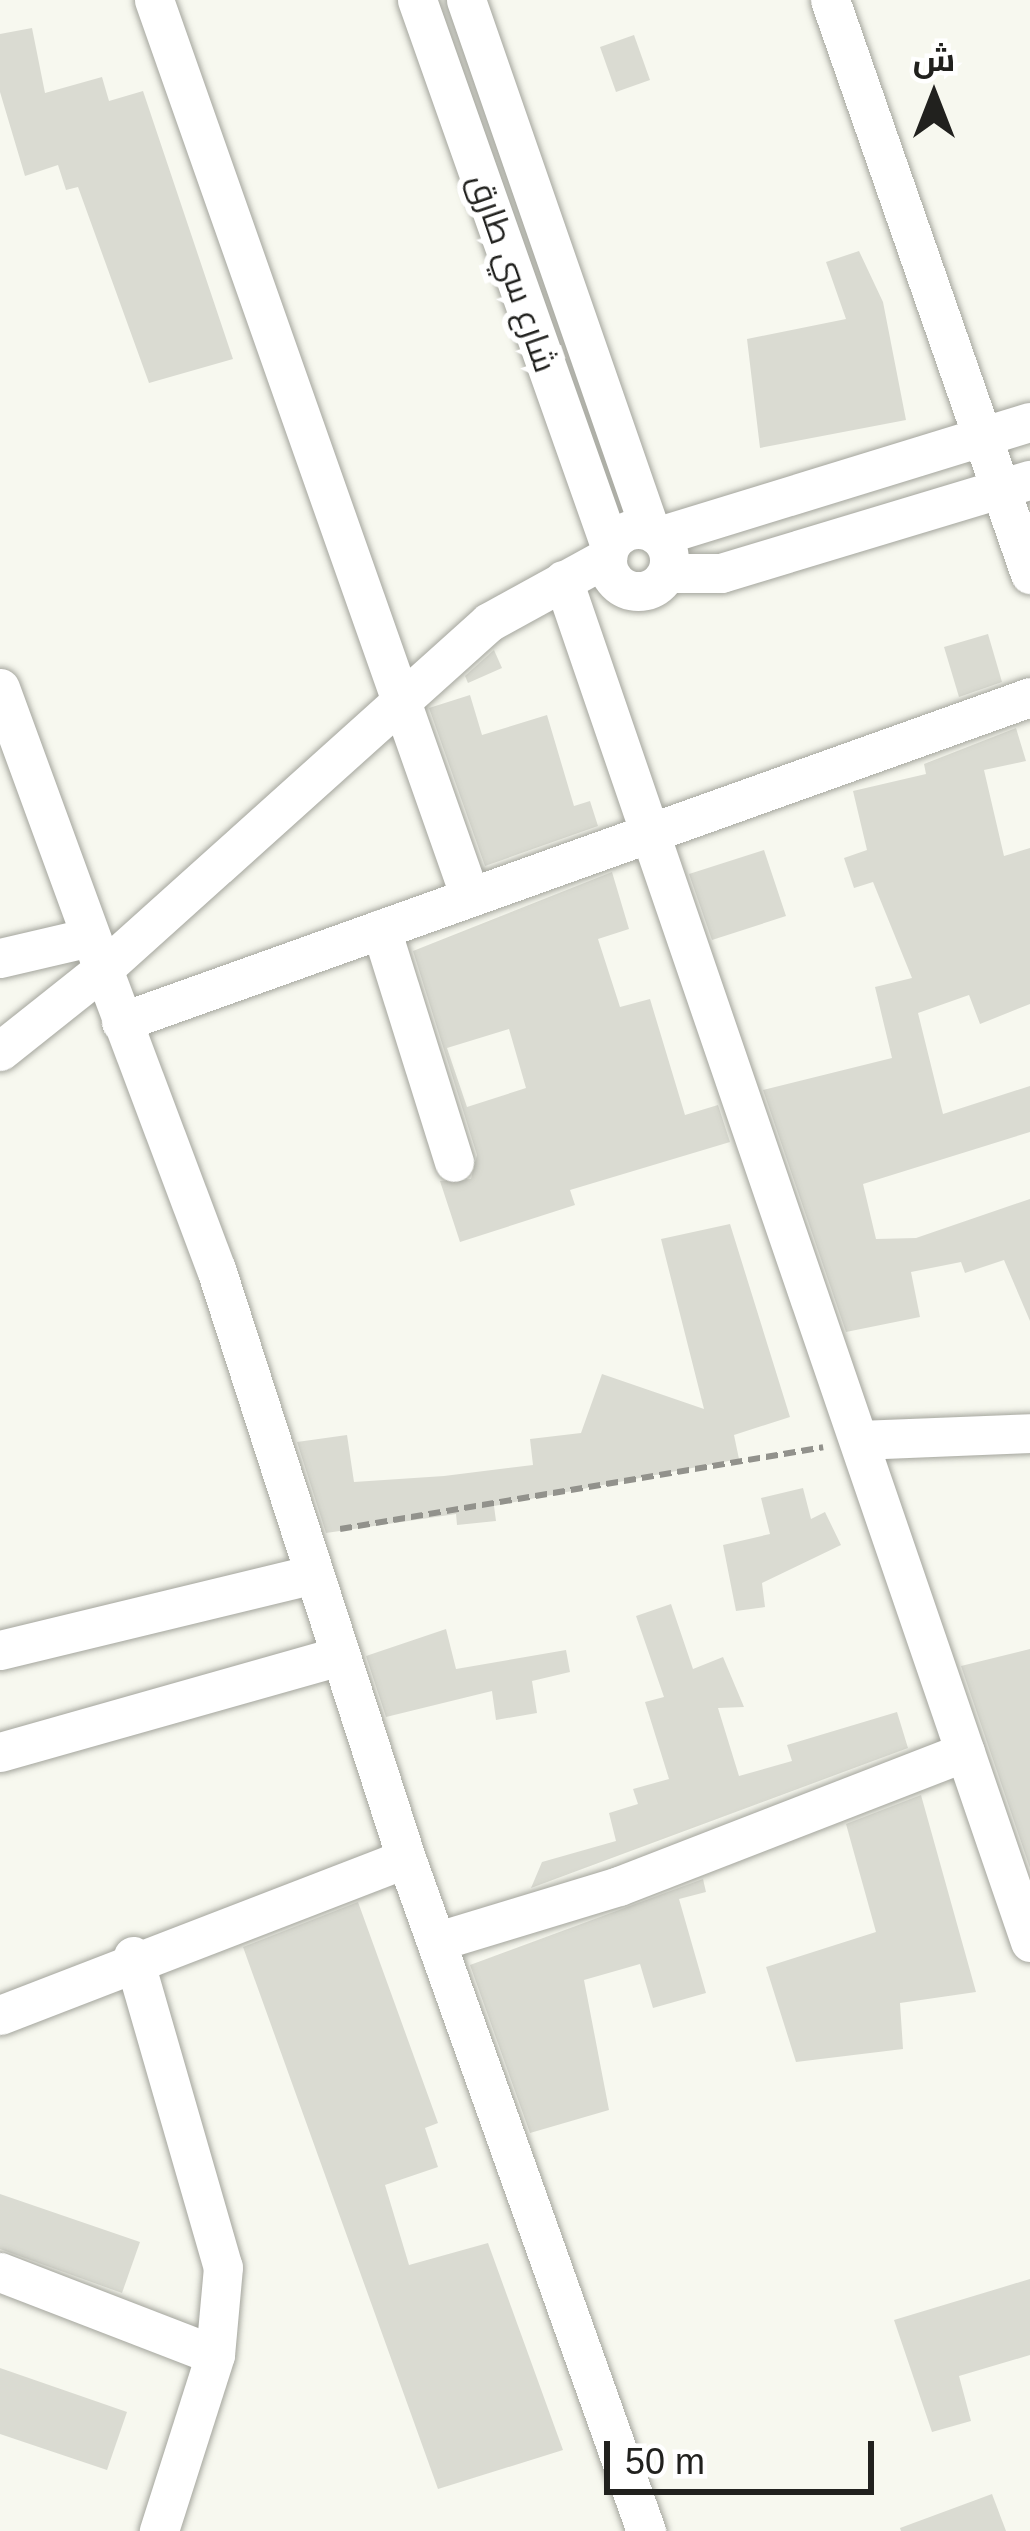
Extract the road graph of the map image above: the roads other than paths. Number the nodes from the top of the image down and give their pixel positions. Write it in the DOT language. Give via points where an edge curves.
graph roads {
  1 [pos="154,0"];
  2 [pos="417,0"];
  3 [pos="466,0"];
  4 [pos="830,0"];
  5 [pos="1030,422"];
  6 [pos="981,440"];
  7 [pos="1015,486"];
  8 [pos="658,546"];
  9 [pos="608,552"];
  10 [pos="1030,574"];
  11 [pos="563,580"];
  12 [pos="0,688"];
  13 [pos="1030,697"];
  14 [pos="398,702"];
  15 [pos="653,832"];
  16 [pos="470,897"];
  17 [pos="381,929"];
  18 [pos="94,954"];
  19 [pos="0,958"];
  20 [pos="121,1022"];
  21 [pos="0,1051"];
  22 [pos="454,1162"];
  23 [pos="1030,1433"];
  24 [pos="859,1440"];
  25 [pos="313,1574"];
  26 [pos="0,1650"];
  27 [pos="340,1656"];
  28 [pos="0,1752"];
  29 [pos="965,1752"];
  30 [pos="406,1858"];
  31 [pos="438,1941"];
  32 [pos="1030,1942"];
  33 [pos="133,1956"];
  34 [pos="0,2015"];
  35 [pos="0,2272"];
  36 [pos="214,2355"];
  37 [pos="159,2531"];
  38 [pos="646,2531"];
  1 -- 14 [label="street"];
  2 -- 9 [label="street, شارع سي طارق"];
  3 -- 8 [label="street, شارع سي طارق"];
  4 -- 6 [label="street"];
  5 -- 6 [label="street"];
  6 -- 7 [label="street"];
  6 -- 8 [label="street"];
  7 -- 8 [label="street" via="721,573"];
  7 -- 10 [label="street"];
  8 -- 9 [label="street"];
  8 -- 9 [label="street" via="633,591"];
  9 -- 11 [label="street"];
  11 -- 14 [label="street" via="489,622"];
  11 -- 15 [label="street"];
  12 -- 18 [label="street"];
  13 -- 15 [label="street"];
  14 -- 16 [label="street"];
  14 -- 18 [label="street"];
  15 -- 16 [label="street"];
  15 -- 24 [label="street"];
  16 -- 17 [label="street"];
  17 -- 20 [label="street"];
  17 -- 22 [label="street"];
  18 -- 19 [label="street"];
  18 -- 20 [label="street"];
  18 -- 21 [label="street"];
  20 -- 25 [label="street"];
  23 -- 24 [label="street"];
  24 -- 29 [label="street"];
  25 -- 26 [label="street"];
  25 -- 27 [label="street"];
  27 -- 28 [label="street"];
  27 -- 30 [label="street"];
  29 -- 31 [label="street" via="619,1886"];
  29 -- 32 [label="street"];
  30 -- 31 [label="street"];
  30 -- 33 [label="street"];
  31 -- 38 [label="street"];
  33 -- 34 [label="street"];
  33 -- 36 [label="street" via="224,2267"];
  35 -- 36 [label="street"];
  36 -- 37 [label="street"];
}
